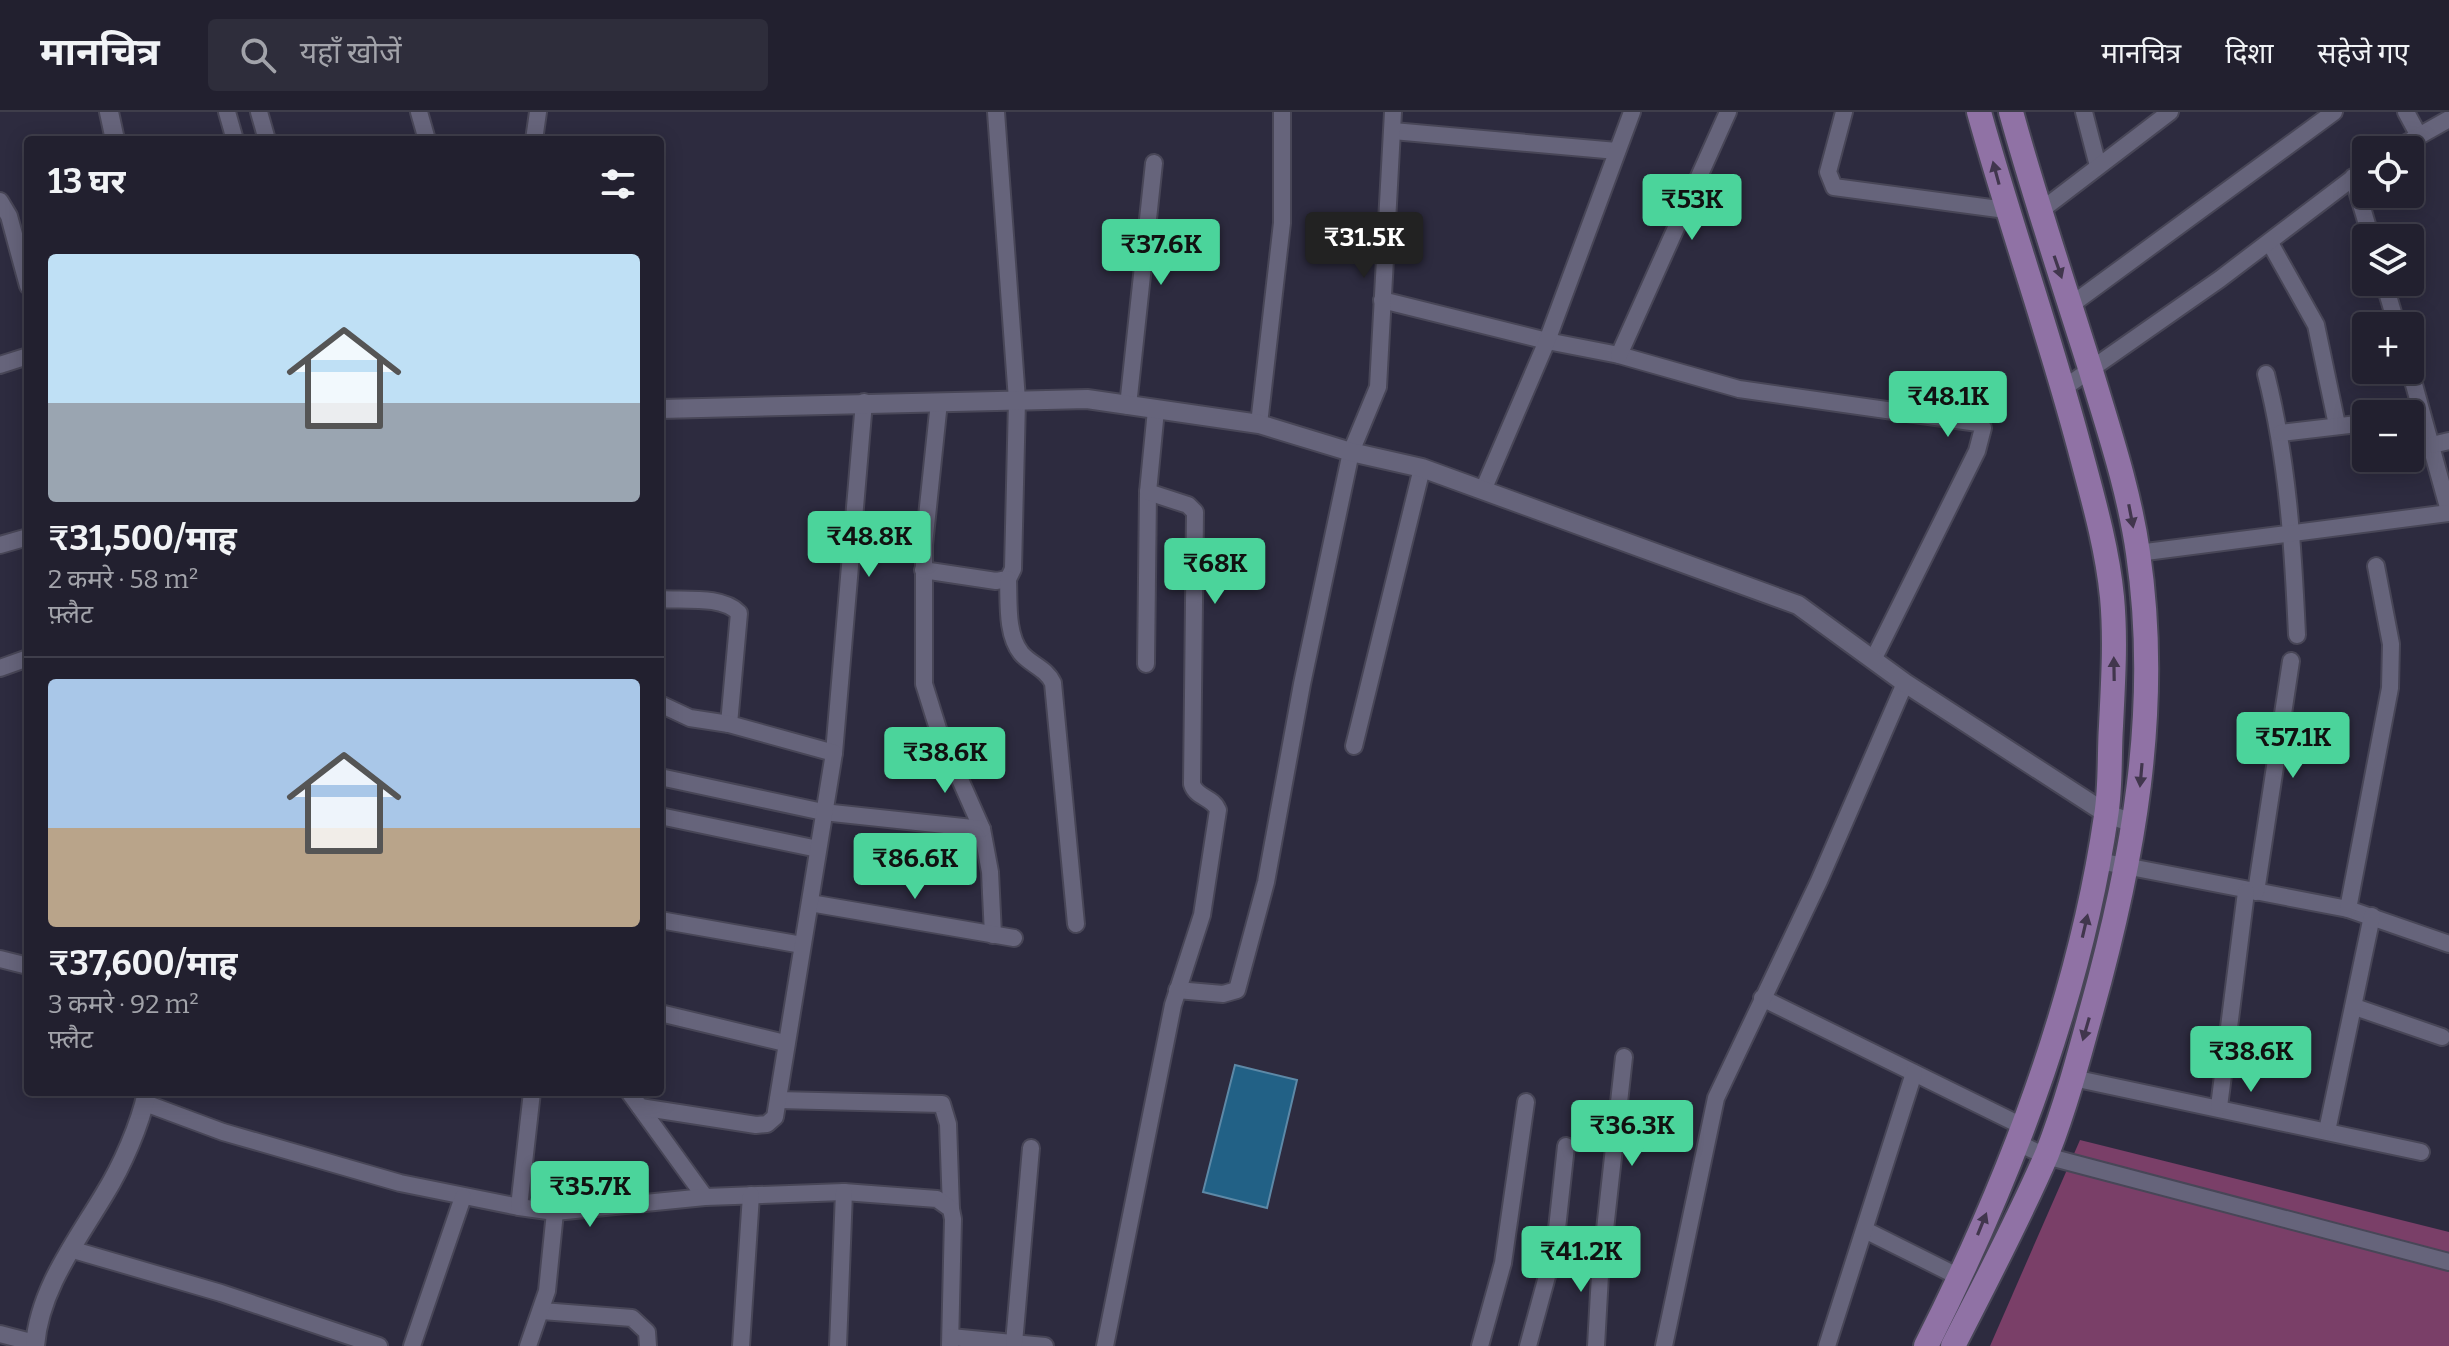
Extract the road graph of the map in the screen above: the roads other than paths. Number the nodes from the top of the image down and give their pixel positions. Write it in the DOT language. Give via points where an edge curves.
graph roads {
  1 [pos="109,112"];
  2 [pos="227,112"];
  3 [pos="259,112"];
  4 [pos="419,112"];
  5 [pos="538,112"];
  6 [pos="996,112"];
  7 [pos="1282,112"];
  8 [pos="1393,112"];
  9 [pos="1632,112"];
  10 [pos="1728,112"];
  11 [pos="1844,112"];
  12 [pos="1979,112"];
  13 [pos="2011,112"];
  14 [pos="2084,112"];
  15 [pos="2170,112"];
  16 [pos="2334,112"];
  17 [pos="2406,112"];
  18 [pos="2449,119"];
  19 [pos="1393,131"];
  20 [pos="114,136"];
  21 [pos="234,136"];
  22 [pos="266,136"];
  23 [pos="426,136"];
  24 [pos="535,136"];
  25 [pos="2419,136"];
  26 [pos="1617,151"];
  27 [pos="1154,163"];
  28 [pos="2098,166"];
  29 [pos="2352,178"];
  30 [pos="0,201"];
  31 [pos="2006,210"];
  32 [pos="2039,212"];
  33 [pos="2270,243"];
  34 [pos="24,271"];
  35 [pos="1382,300"];
  36 [pos="2071,305"];
  37 [pos="1547,341"];
  38 [pos="1619,355"];
  39 [pos="24,357"];
  40 [pos="0,365"];
  41 [pos="2090,369"];
  42 [pos="2266,374"];
  43 [pos="2414,384"];
  44 [pos="2064,388"];
  45 [pos="1017,400"];
  46 [pos="864,402"];
  47 [pos="939,402"];
  48 [pos="1128,406"];
  49 [pos="664,409"];
  50 [pos="1156,410"];
  51 [pos="1259,424"];
  52 [pos="2352,424"];
  53 [pos="2337,425"];
  54 [pos="2281,433"];
  55 [pos="2449,441"];
  56 [pos="2432,445"];
  57 [pos="1351,452"];
  58 [pos="1422,468"];
  59 [pos="1484,488"];
  60 [pos="1148,492"];
  61 [pos="2449,512"];
  62 [pos="2293,532"];
  63 [pos="24,538"];
  64 [pos="0,545"];
  65 [pos="2138,553"];
  66 [pos="2376,566"];
  67 [pos="923,570"];
  68 [pos="1008,579"];
  69 [pos="664,599"];
  70 [pos="2297,635"];
  71 [pos="1874,658"];
  72 [pos="24,659"];
  73 [pos="2291,661"];
  74 [pos="1146,664"];
  75 [pos="0,668"];
  76 [pos="1905,683"];
  77 [pos="664,706"];
  78 [pos="729,724"];
  79 [pos="1354,746"];
  80 [pos="834,753"];
  81 [pos="664,778"];
  82 [pos="823,812"];
  83 [pos="2107,814"];
  84 [pos="664,817"];
  85 [pos="2136,824"];
  86 [pos="982,829"];
  87 [pos="818,849"];
  88 [pos="2099,861"];
  89 [pos="2127,867"];
  90 [pos="2251,892"];
  91 [pos="810,903"];
  92 [pos="2348,909"];
  93 [pos="2372,916"];
  94 [pos="664,921"];
  95 [pos="1076,924"];
  96 [pos="993,935"];
  97 [pos="1014,938"];
  98 [pos="2449,944"];
  99 [pos="802,945"];
  100 [pos="0,959"];
  101 [pos="24,965"];
  102 [pos="1177,990"];
  103 [pos="1762,998"];
  104 [pos="2355,1007"];
  105 [pos="664,1014"];
  106 [pos="2442,1037"];
  107 [pos="785,1043"];
  108 [pos="1624,1057"];
  109 [pos="1914,1073"];
  110 [pos="2073,1078"];
  111 [pos="532,1096"];
  112 [pos="632,1096"];
  113 [pos="146,1098"];
  114 [pos="778,1100"];
  115 [pos="1526,1102"];
  116 [pos="640,1107"];
  117 [pos="2219,1107"];
  118 [pos="2327,1131"];
  119 [pos="2018,1134"];
  120 [pos="1566,1146"];
  121 [pos="1031,1148"];
  122 [pos="2421,1152"];
  123 [pos="2046,1156"];
  124 [pos="844,1192"];
  125 [pos="751,1195"];
  126 [pos="463,1197"];
  127 [pos="705,1197"];
  128 [pos="519,1207"];
  129 [pos="951,1209"];
  130 [pos="555,1212"];
  131 [pos="1867,1231"];
  132 [pos="1555,1247"];
  133 [pos="70,1249"];
  134 [pos="2449,1262"];
  135 [pos="1600,1275"];
  136 [pos="1961,1278"];
  137 [pos="542,1311"];
  138 [pos="0,1334"];
  139 [pos="339,1339"];
  140 [pos="950,1341"];
  141 [pos="1014,1343"];
  142 [pos="35,1344"];
  143 [pos="379,1346"];
  144 [pos="412,1346"];
  145 [pos="528,1346"];
  146 [pos="648,1346"];
  147 [pos="741,1346"];
  148 [pos="838,1346"];
  149 [pos="1045,1346"];
  150 [pos="1105,1346"];
  151 [pos="1480,1346"];
  152 [pos="1528,1346"];
  153 [pos="1596,1346"];
  154 [pos="1664,1346"];
  155 [pos="1827,1346"];
  156 [pos="1926,1346"];
  157 [pos="1953,1346"];
  1 -- 20 [label="street"];
  2 -- 21 [label="street"];
  3 -- 22 [label="street"];
  4 -- 23 [label="street"];
  5 -- 24 [label="street"];
  6 -- 45 [label="street"];
  7 -- 51 [label="street" via="1282,223"];
  8 -- 19 [label="street"];
  9 -- 26 [label="street"];
  10 -- 38 [label="street"];
  11 -- 31 [label="street" via="1828,172 1834,187"];
  31 -- 12 [label="main road, one-way"];
  13 -- 32 [label="main road"];
  14 -- 28 [label="street"];
  15 -- 28 [label="street"];
  16 -- 36 [label="street"];
  17 -- 25 [label="street"];
  18 -- 25 [label="street"];
  19 -- 26 [label="street"];
  19 -- 35 [label="street"];
  26 -- 37 [label="street"];
  27 -- 48 [label="street"];
  28 -- 32 [label="street"];
  29 -- 33 [label="street"];
  30 -- 34 [label="street"];
  31 -- 44 [label="main road"];
  32 -- 36 [label="main road, one-way"];
  33 -- 41 [label="street"];
  33 -- 53 [label="street" via="2316,325"];
  35 -- 37 [label="street"];
  35 -- 57 [label="street" via="1378,387"];
  36 -- 41 [label="main road"];
  37 -- 38 [label="street"];
  37 -- 59 [label="street"];
  38 -- 71 [label="street" via="1739,389 1978,423 1983,428 1977,451"];
  39 -- 40 [label="street"];
  41 -- 44 [label="street"];
  41 -- 65 [label="main road, one-way" via="2121,468"];
  42 -- 54 [label="street"];
  43 -- 56 [label="street"];
  83 -- 44 [label="main road, one-way" via="2112,596"];
  45 -- 47 [label="street"];
  45 -- 48 [label="street" via="1087,399"];
  45 -- 68 [label="street" via="1013,569"];
  46 -- 47 [label="street"];
  46 -- 49 [label="street"];
  46 -- 80 [label="street"];
  47 -- 67 [label="street"];
  48 -- 50 [label="street"];
  50 -- 51 [label="street"];
  50 -- 60 [label="street"];
  51 -- 57 [label="street"];
  52 -- 53 [label="street"];
  53 -- 54 [label="street"];
  54 -- 62 [label="street"];
  55 -- 56 [label="street"];
  56 -- 61 [label="street"];
  57 -- 58 [label="street"];
  57 -- 102 [label="street" via="1241,983 1231,993"];
  58 -- 59 [label="street"];
  58 -- 79 [label="street"];
  59 -- 71 [label="street" via="1798,605"];
  60 -- 74 [label="street"];
  60 -- 102 [label="street" via="1195,512 1192,784 1218,810 1200,924"];
  61 -- 62 [label="street"];
  62 -- 65 [label="street"];
  62 -- 70 [label="street"];
  63 -- 64 [label="street"];
  65 -- 85 [label="main road, one-way" via="2145,696"];
  66 -- 92 [label="street" via="2391,644 2390,688"];
  67 -- 68 [label="street"];
  67 -- 86 [label="street" via="924,684"];
  68 -- 95 [label="street" via="1014,641 1053,683"];
  69 -- 78 [label="street" via="722,603 739,613"];
  71 -- 76 [label="street"];
  72 -- 75 [label="street"];
  73 -- 90 [label="street"];
  76 -- 83 [label="street"];
  76 -- 103 [label="street"];
  77 -- 78 [label="street" via="690,718"];
  78 -- 80 [label="street"];
  80 -- 82 [label="street"];
  81 -- 82 [label="street"];
  82 -- 86 [label="street"];
  82 -- 87 [label="street"];
  83 -- 85 [label="street"];
  83 -- 88 [label="main road"];
  84 -- 87 [label="street"];
  85 -- 89 [label="main road"];
  86 -- 96 [label="street"];
  87 -- 91 [label="street"];
  88 -- 89 [label="street"];
  119 -- 88 [label="main road, one-way" via="2045,1069 2076,965"];
  89 -- 90 [label="street"];
  89 -- 110 [label="main road, one-way"];
  90 -- 92 [label="street"];
  90 -- 117 [label="street"];
  91 -- 96 [label="street"];
  91 -- 99 [label="street"];
  92 -- 93 [label="street"];
  93 -- 98 [label="street"];
  93 -- 104 [label="street"];
  94 -- 99 [label="street"];
  96 -- 97 [label="street"];
  99 -- 107 [label="street"];
  100 -- 101 [label="street"];
  102 -- 150 [label="street"];
  103 -- 109 [label="street"];
  103 -- 154 [label="street" via="1716,1098"];
  104 -- 106 [label="street"];
  104 -- 118 [label="street"];
  105 -- 107 [label="street"];
  107 -- 114 [label="street"];
  108 -- 135 [label="street"];
  109 -- 119 [label="street"];
  109 -- 131 [label="street"];
  110 -- 117 [label="street"];
  110 -- 123 [label="main road"];
  111 -- 128 [label="street"];
  112 -- 116 [label="street"];
  113 -- 126 [label="street" via="223,1132"];
  113 -- 133 [label="street" via="107,1192"];
  114 -- 116 [label="street" via="775,1117 756,1125"];
  114 -- 129 [label="street" via="942,1104 948,1124"];
  115 -- 151 [label="street" via="1511,1221"];
  116 -- 127 [label="street"];
  117 -- 118 [label="street"];
  118 -- 122 [label="street"];
  119 -- 123 [label="street"];
  136 -- 119 [label="main road, one-way"];
  120 -- 132 [label="street"];
  121 -- 141 [label="street"];
  123 -- 134 [label="street"];
  123 -- 157 [label="main road"];
  124 -- 125 [label="street"];
  124 -- 129 [label="street" via="937,1199"];
  124 -- 148 [label="street"];
  125 -- 127 [label="street"];
  125 -- 147 [label="street"];
  126 -- 128 [label="street"];
  126 -- 144 [label="street"];
  127 -- 130 [label="street"];
  128 -- 130 [label="street"];
  129 -- 140 [label="street"];
  130 -- 137 [label="street"];
  131 -- 136 [label="street"];
  131 -- 155 [label="street"];
  132 -- 135 [label="street"];
  132 -- 152 [label="street"];
  133 -- 139 [label="street"];
  133 -- 142 [label="street" via="45,1298"];
  135 -- 153 [label="street"];
  136 -- 156 [label="main road"];
  137 -- 145 [label="street"];
  137 -- 146 [label="street" via="632,1318 647,1332"];
  138 -- 142 [label="street"];
  139 -- 143 [label="street"];
  140 -- 141 [label="street"];
  141 -- 149 [label="street"];
}
